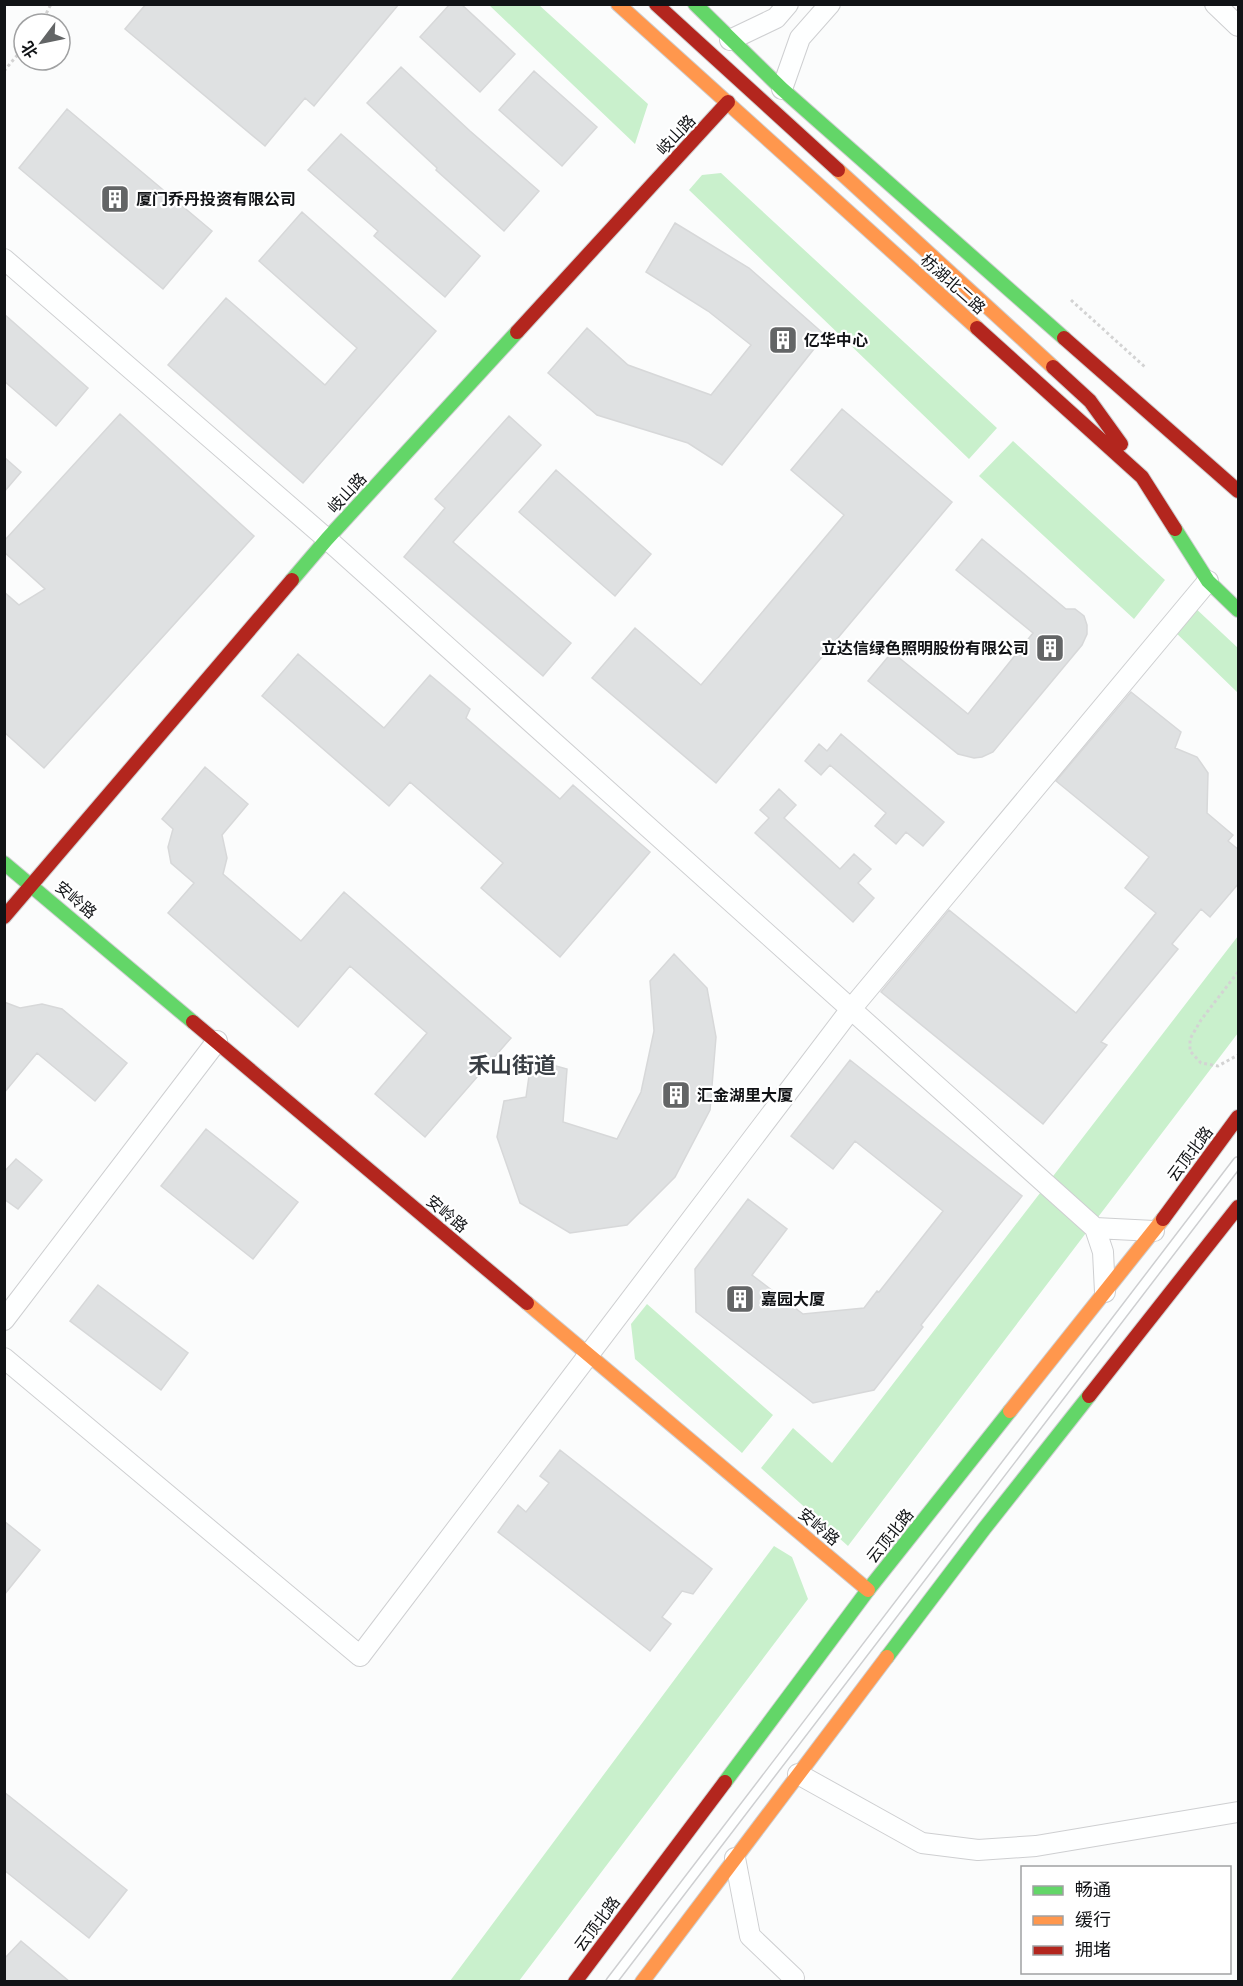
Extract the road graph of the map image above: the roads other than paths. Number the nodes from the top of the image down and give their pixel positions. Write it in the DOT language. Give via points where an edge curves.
graph roads {
  1 [pos="618,4"];
  2 [pos="656,4"];
  3 [pos="695,4"];
  4 [pos="788,4"];
  5 [pos="830,4"];
  6 [pos="1215,4"];
  7 [pos="1239,26"];
  8 [pos="730,40"];
  9 [pos="782,89"];
  10 [pos="728,102"];
  11 [pos="4,260"];
  12 [pos="1142,477"];
  13 [pos="1239,491"];
  14 [pos="327,539"];
  15 [pos="1208,581"];
  16 [pos="1239,610"];
  17 [pos="4,863"];
  18 [pos="31,884"];
  19 [pos="4,917"];
  20 [pos="851,1009"];
  21 [pos="217,1041"];
  22 [pos="1239,1117"];
  23 [pos="1239,1162"];
  24 [pos="1239,1207"];
  25 [pos="1095,1228"];
  26 [pos="1154,1231"];
  27 [pos="1105,1292"];
  28 [pos="4,1320"];
  29 [pos="589,1355"];
  30 [pos="4,1358"];
  31 [pos="868,1590"];
  32 [pos="798,1774"];
  33 [pos="1239,1812"];
  34 [pos="735,1858"];
  35 [pos="575,1982"];
  36 [pos="612,1982"];
  37 [pos="642,1982"];
  38 [pos="791,1982"];
  1 -- 10 [label="main road, 枋湖北二路"];
  2 -- 12 [label="main road" via="1090,401"];
  3 -- 8 [label="main road, 枋湖北二路"];
  4 -- 8 [label="street" via="776,18"];
  5 -- 9 [label="street" via="801,38"];
  6 -- 7 [label="street"];
  8 -- 9 [label="main road, 枋湖北二路"];
  9 -- 13 [label="main road, 枋湖北二路"];
  10 -- 12 [label="main road, 枋湖北二路"];
  10 -- 14 [label="main road, 岐山路"];
  11 -- 14 [label="street"];
  12 -- 15 [label="main road, 枋湖北二路"];
  14 -- 18 [label="main road, 岐山路"];
  14 -- 20 [label="street"];
  15 -- 16 [label="main road, 枋湖北二路"];
  15 -- 20 [label="street"];
  17 -- 18 [label="main road, 安岭路"];
  18 -- 19 [label="main road, 岐山路"];
  18 -- 21 [label="main road, 安岭路"];
  20 -- 25 [label="street"];
  20 -- 29 [label="street"];
  21 -- 28 [label="street"];
  21 -- 29 [label="main road, 安岭路"];
  22 -- 26 [label="main road, 云顶北路"];
  23 -- 36 [label="lane"];
  24 -- 32 [label="main road" via="991,1520"];
  25 -- 26 [label="street"];
  25 -- 27 [label="street" via="1103,1252"];
  26 -- 27 [label="main road, 云顶北路"];
  27 -- 31 [label="main road, 云顶北路"];
  29 -- 30 [label="street" via="360,1656"];
  29 -- 31 [label="main road, 安岭路"];
  31 -- 35 [label="main road, 云顶北路"];
  32 -- 33 [label="street" via="922,1844 978,1850 1036,1846"];
  32 -- 34 [label="main road"];
  34 -- 37 [label="main road"];
  34 -- 38 [label="street" via="750,1935 794,1977"];
}
